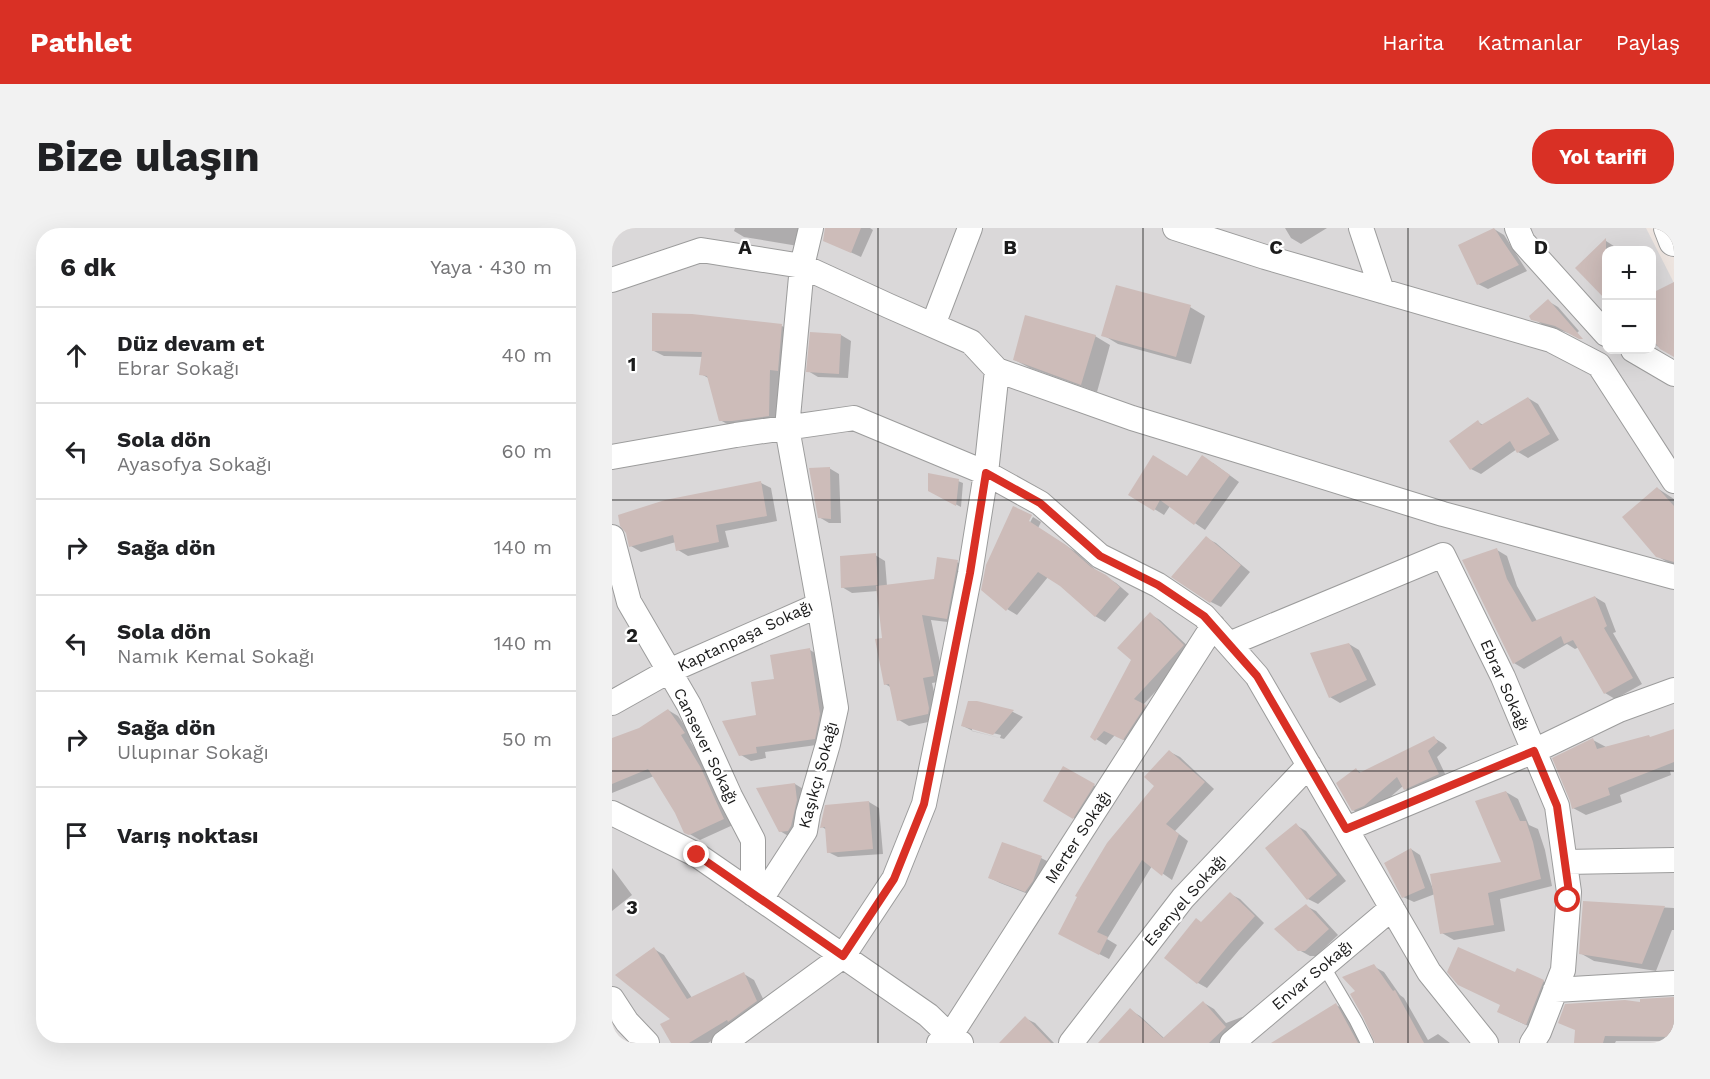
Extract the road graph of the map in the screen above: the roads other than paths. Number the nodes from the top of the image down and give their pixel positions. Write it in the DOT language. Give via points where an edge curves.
graph roads {
  1 [pos="811,228"];
  2 [pos="970,228"];
  3 [pos="1175,228"];
  4 [pos="1361,228"];
  5 [pos="1517,228"];
  6 [pos="1669,228"];
  7 [pos="701,239"];
  8 [pos="1674,241"];
  9 [pos="802,266"];
  10 [pos="612,280"];
  11 [pos="1382,291"];
  12 [pos="933,325"];
  13 [pos="1602,330"];
  14 [pos="1640,354"];
  15 [pos="997,370"];
  16 [pos="1674,374"];
  17 [pos="787,428"];
  18 [pos="612,457"];
  19 [pos="986,473"];
  20 [pos="1674,481"];
  21 [pos="612,537"];
  22 [pos="1674,577"];
  23 [pos="618,583"];
  24 [pos="819,605"];
  25 [pos="1213,626"];
  26 [pos="1229,644"];
  27 [pos="669,671"];
  28 [pos="1674,690"];
  29 [pos="612,703"];
  30 [pos="1534,751"];
  31 [pos="1309,765"];
  32 [pos="612,813"];
  33 [pos="1346,829"];
  34 [pos="1674,860"];
  35 [pos="1565,862"];
  36 [pos="757,897"];
  37 [pos="1392,908"];
  38 [pos="843,956"];
  39 [pos="1323,965"];
  40 [pos="1674,983"];
  41 [pos="1555,990"];
  42 [pos="612,999"];
  43 [pos="950,1041"];
  44 [pos="647,1043"];
  45 [pos="723,1043"];
  46 [pos="1071,1043"];
  47 [pos="1233,1043"];
  48 [pos="1367,1043"];
  49 [pos="1486,1043"];
  50 [pos="1532,1043"];
  1 -- 9 [label="street, Kaptanpaşa Sokağı"];
  2 -- 12 [label="street"];
  3 -- 11 [label="street"];
  4 -- 11 [label="street"];
  5 -- 13 [label="street" via="1523,242"];
  6 -- 8 [label="street"];
  7 -- 9 [label="street"];
  7 -- 10 [label="street"];
  9 -- 12 [label="street"];
  9 -- 17 [label="street, Kaptanpaşa Sokağı"];
  11 -- 20 [label="street" via="1551,340 1599,365"];
  12 -- 15 [label="street" via="971,342"];
  14 -- 16 [label="street"];
  15 -- 19 [label="street"];
  15 -- 22 [label="street" via="1132,418 1443,514"];
  17 -- 18 [label="street"];
  17 -- 19 [label="street" via="854,418"];
  17 -- 24 [label="street, Kaptanpaşa Sokağı"];
  19 -- 25 [label="street" via="1040,503 1100,556 1158,585"];
  19 -- 38 [label="street" via="924,804 894,879"];
  21 -- 23 [label="street, Cansever Sokağı"];
  23 -- 27 [label="street, Cansever Sokağı"];
  24 -- 27 [label="street, Kaptanpaşa Sokağı"];
  24 -- 36 [label="street, Kaşıkçı Sokağı" via="836,708 805,831"];
  25 -- 26 [label="street"];
  25 -- 43 [label="street, Merter Sokağı"];
  26 -- 30 [label="street, Ebrar Sokağı" via="1443,555 1503,677"];
  26 -- 31 [label="street" via="1257,676"];
  27 -- 29 [label="street, Kaptanpaşa Sokağı"];
  27 -- 36 [label="street, Cansever Sokağı" via="753,840"];
  28 -- 30 [label="street" via="1619,710"];
  30 -- 33 [label="street"];
  30 -- 35 [label="street, Ebrar Sokağı" via="1557,806"];
  31 -- 33 [label="street"];
  31 -- 46 [label="street, Esenyel Sokağı" via="1183,898"];
  32 -- 36 [label="street" via="697,855"];
  33 -- 37 [label="street"];
  34 -- 35 [label="street"];
  35 -- 41 [label="street, Ebrar Sokağı" via="1569,892 1563,970"];
  36 -- 38 [label="street"];
  37 -- 39 [label="street, Envar Sokağı"];
  37 -- 49 [label="street" via="1429,972"];
  38 -- 43 [label="street" via="928,1015"];
  38 -- 45 [label="street"];
  39 -- 47 [label="street, Envar Sokağı"];
  39 -- 48 [label="lane"];
  40 -- 41 [label="street"];
  41 -- 50 [label="street, Ebrar Sokağı"];
  42 -- 44 [label="street"];
}
